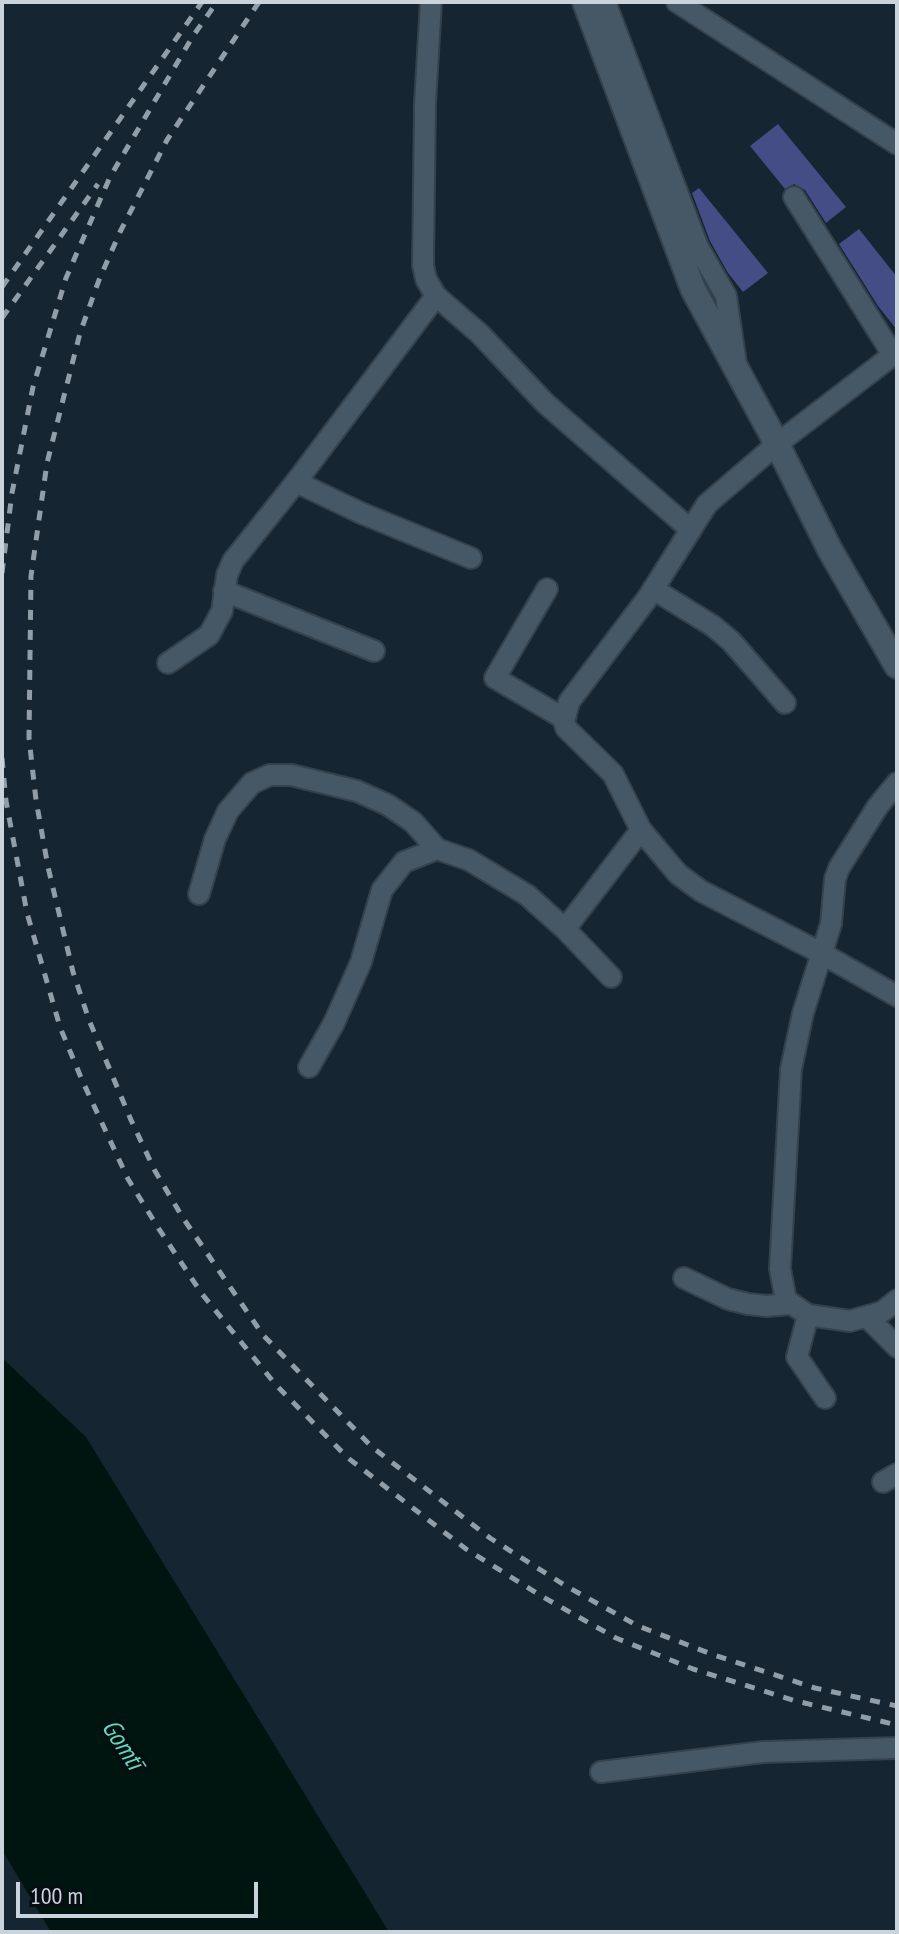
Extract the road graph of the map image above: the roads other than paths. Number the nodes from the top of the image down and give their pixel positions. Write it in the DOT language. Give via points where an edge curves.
graph roads {
  1 [pos="431,2"];
  2 [pos="585,2"];
  3 [pos="605,2"];
  4 [pos="677,2"];
  5 [pos="897,144"];
  6 [pos="794,197"];
  7 [pos="436,296"];
  8 [pos="895,354"];
  9 [pos="736,368"];
  10 [pos="777,444"];
  11 [pos="296,482"];
  12 [pos="691,530"];
  13 [pos="471,558"];
  14 [pos="547,589"];
  15 [pos="653,589"];
  16 [pos="224,591"];
  17 [pos="374,651"];
  18 [pos="895,655"];
  19 [pos="168,663"];
  20 [pos="785,703"];
  21 [pos="564,722"];
  22 [pos="897,783"];
  23 [pos="641,830"];
  24 [pos="437,849"];
  25 [pos="199,894"];
  26 [pos="565,929"];
  27 [pos="821,953"];
  28 [pos="611,977"];
  29 [pos="897,996"];
  30 [pos="309,1067"];
  31 [pos="684,1278"];
  32 [pos="897,1300"];
  33 [pos="789,1304"];
  34 [pos="808,1315"];
  35 [pos="868,1318"];
  36 [pos="897,1347"];
  37 [pos="825,1398"];
  38 [pos="897,1748"];
  39 [pos="601,1772"];
  1 -- 7 [label="street" via="423,265"];
  2 -- 9 [label="street" via="693,289"];
  3 -- 9 [label="street" via="698,247 726,296"];
  4 -- 5 [label="street"];
  6 -- 8 [label="street"];
  7 -- 11 [label="street"];
  7 -- 12 [label="street" via="545,403"];
  8 -- 10 [label="street"];
  9 -- 10 [label="street"];
  10 -- 12 [label="street" via="707,504"];
  10 -- 18 [label="street" via="830,550"];
  11 -- 13 [label="street"];
  11 -- 16 [label="street" via="233,561"];
  12 -- 15 [label="street"];
  14 -- 21 [label="street" via="495,678"];
  15 -- 20 [label="street" via="731,641"];
  15 -- 21 [label="street" via="569,702"];
  16 -- 17 [label="street"];
  16 -- 19 [label="street" via="222,611 209,635"];
  21 -- 23 [label="street" via="613,774"];
  22 -- 27 [label="street" via="839,868"];
  23 -- 26 [label="street"];
  23 -- 27 [label="street" via="678,874 701,891"];
  24 -- 25 [label="street" via="413,822 357,791 270,775 252,783 228,811"];
  24 -- 26 [label="street" via="469,860 527,895"];
  24 -- 30 [label="street" via="404,862 382,890 361,962"];
  26 -- 28 [label="street"];
  27 -- 29 [label="street"];
  27 -- 33 [label="street" via="791,1069 780,1269"];
  31 -- 33 [label="street" via="748,1304"];
  32 -- 35 [label="street"];
  33 -- 34 [label="street"];
  34 -- 35 [label="street"];
  34 -- 37 [label="street" via="797,1357"];
  35 -- 36 [label="street"];
  38 -- 39 [label="street" via="763,1752"];
}
